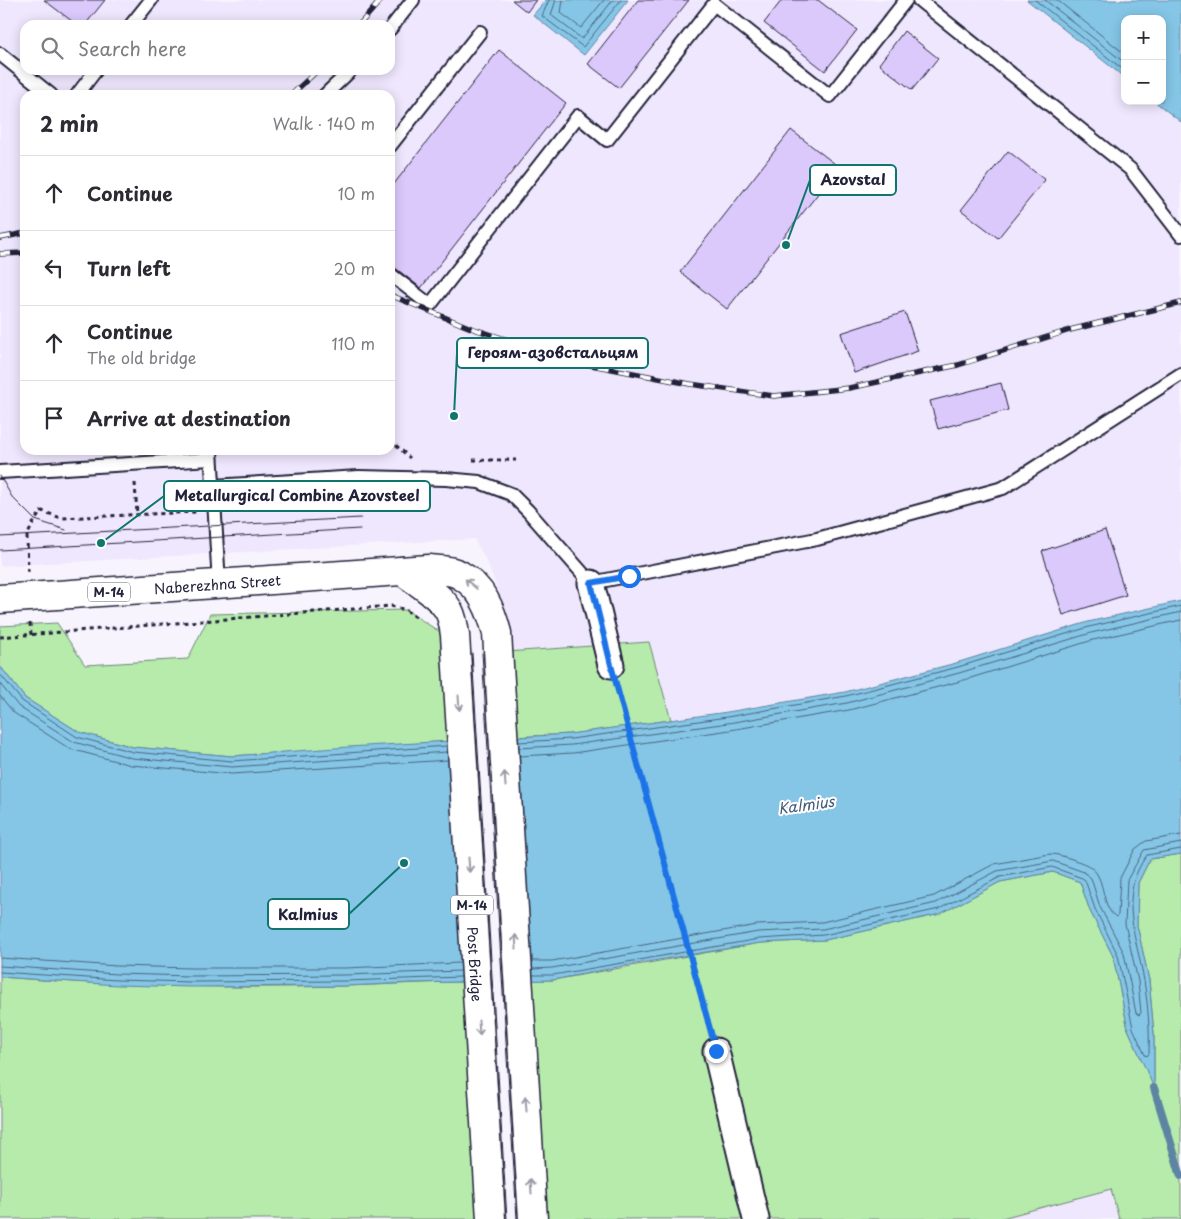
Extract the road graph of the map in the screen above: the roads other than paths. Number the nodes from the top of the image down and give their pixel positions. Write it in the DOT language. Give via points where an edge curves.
graph roads {
  1 [pos="150,0"];
  2 [pos="413,0"];
  3 [pos="906,0"];
  4 [pos="920,0"];
  5 [pos="135,20"];
  6 [pos="395,23"];
  7 [pos="480,32"];
  8 [pos="0,54"];
  9 [pos="20,70"];
  10 [pos="26,75"];
  11 [pos="92,75"];
  12 [pos="346,75"];
  13 [pos="45,90"];
  14 [pos="81,90"];
  15 [pos="330,90"];
  16 [pos="395,140"];
  17 [pos="1181,235"];
  18 [pos="395,278"];
  19 [pos="1181,374"];
  20 [pos="211,455"];
  21 [pos="0,472"];
  22 [pos="213,486"];
  23 [pos="403,571"];
  24 [pos="591,583"];
  25 [pos="218,584"];
  26 [pos="0,599"];
  27 [pos="611,665"];
  28 [pos="716,1051"];
  29 [pos="492,1219"];
  30 [pos="533,1219"];
  31 [pos="756,1219"];
  1 -- 5 [label="lane"];
  2 -- 6 [label="lane"];
  3 -- 18 [label="lane" via="830,96 714,4 607,140 578,116 430,305"];
  4 -- 17 [label="lane" via="1130,168"];
  7 -- 16 [label="lane"];
  8 -- 9 [label="lane"];
  10 -- 13 [label="lane"];
  11 -- 14 [label="lane"];
  12 -- 15 [label="lane"];
  19 -- 24 [label="lane" via="1003,488 817,538"];
  20 -- 21 [label="lane"];
  20 -- 22 [label="lane"];
  22 -- 24 [label="lane" via="359,477 479,482 511,494"];
  22 -- 25 [label="lane"];
  23 -- 25 [label="highway, Naberezhna Street / М-14"];
  23 -- 29 [label="highway, Post Bridge / М-14, one-way" via="440,600 453,621"];
  30 -- 23 [label="highway, М-14, one-way" via="497,633 488,605 477,588 459,574 429,569"];
  24 -- 27 [label="street"];
  25 -- 26 [label="highway, Naberezhna Street / М-14"];
  28 -- 31 [label="street"];
}
